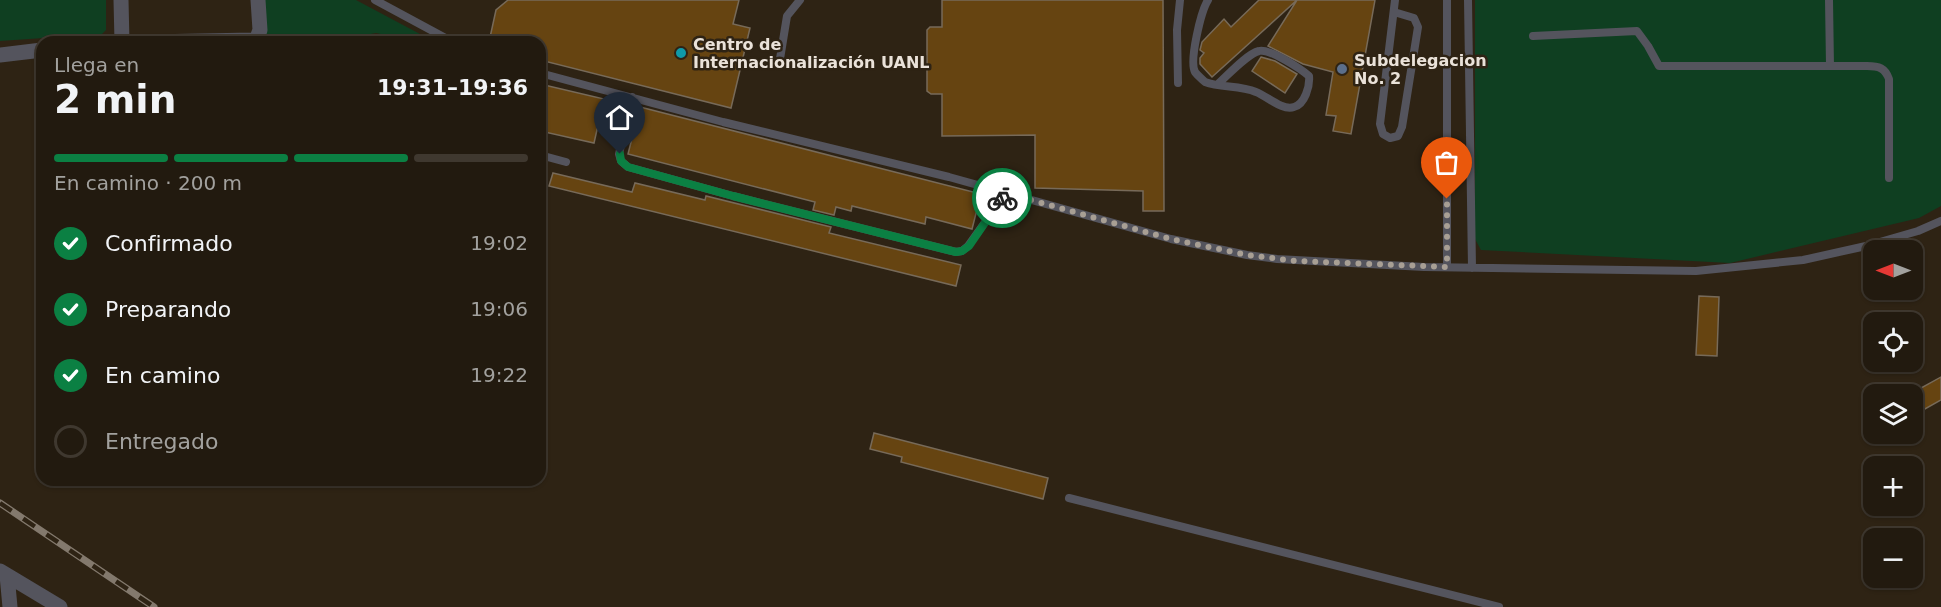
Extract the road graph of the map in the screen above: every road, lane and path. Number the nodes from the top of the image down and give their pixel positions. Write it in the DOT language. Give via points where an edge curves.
graph roads {
  1 [pos="121,0"];
  2 [pos="258,0"];
  3 [pos="375,0"];
  4 [pos="800,0"];
  5 [pos="1180,0"];
  6 [pos="1208,0"];
  7 [pos="1395,0"];
  8 [pos="1447,0"];
  9 [pos="1468,0"];
  10 [pos="1829,0"];
  11 [pos="1394,12"];
  12 [pos="122,36"];
  13 [pos="258,36"];
  14 [pos="442,36"];
  15 [pos="1533,36"];
  16 [pos="36,51"];
  17 [pos="0,55"];
  18 [pos="1469,62"];
  19 [pos="1447,63"];
  20 [pos="779,65"];
  21 [pos="1830,66"];
  22 [pos="546,75"];
  23 [pos="1178,83"];
  24 [pos="1218,84"];
  25 [pos="632,97"];
  26 [pos="546,157"];
  27 [pos="566,162"];
  28 [pos="1889,178"];
  29 [pos="1006,193"];
  30 [pos="1941,220"];
  31 [pos="1447,267"];
  32 [pos="1472,268"];
  33 [pos="1069,498"];
  34 [pos="3,573"];
  35 [pos="10,607"];
  36 [pos="60,607"];
  37 [pos="1499,607"];
  1 -- 12 [label="street"];
  2 -- 13 [label="street"];
  3 -- 14 [label="lane"];
  4 -- 20 [label="lane" via="787,16"];
  5 -- 23 [label="lane"];
  6 -- 24 [label="lane" via="1202,10 1193,63 1195,73 1204,81"];
  7 -- 11 [label="lane"];
  8 -- 19 [label="lane"];
  9 -- 18 [label="lane"];
  10 -- 21 [label="lane"];
  11 -- 11 [label="lane" via="1380,124 1383,134 1390,138 1398,136 1402,127 1418,27 1414,18"];
  15 -- 21 [label="lane" via="1637,32 1659,66"];
  16 -- 17 [label="street"];
  18 -- 19 [label="lane"];
  18 -- 32 [label="lane"];
  19 -- 31 [label="lane"];
  21 -- 28 [label="lane" via="1875,66 1885,70 1889,86"];
  22 -- 25 [label="lane"];
  24 -- 24 [label="lane" via="1252,55 1266,50 1303,71 1310,83 1303,101 1287,108 1254,91"];
  25 -- 29 [label="lane"];
  25 -- 29 [label="lane" via="621,161 628,167 733,196 956,252 969,246"];
  26 -- 27 [label="lane"];
  29 -- 31 [label="lane" via="1171,239 1247,255 1296,261"];
  30 -- 32 [label="lane" via="1866,246 1752,266 1696,271"];
  31 -- 32 [label="lane"];
  33 -- 37 [label="lane"];
  34 -- 35 [label="street"];
  34 -- 36 [label="street"];
}
